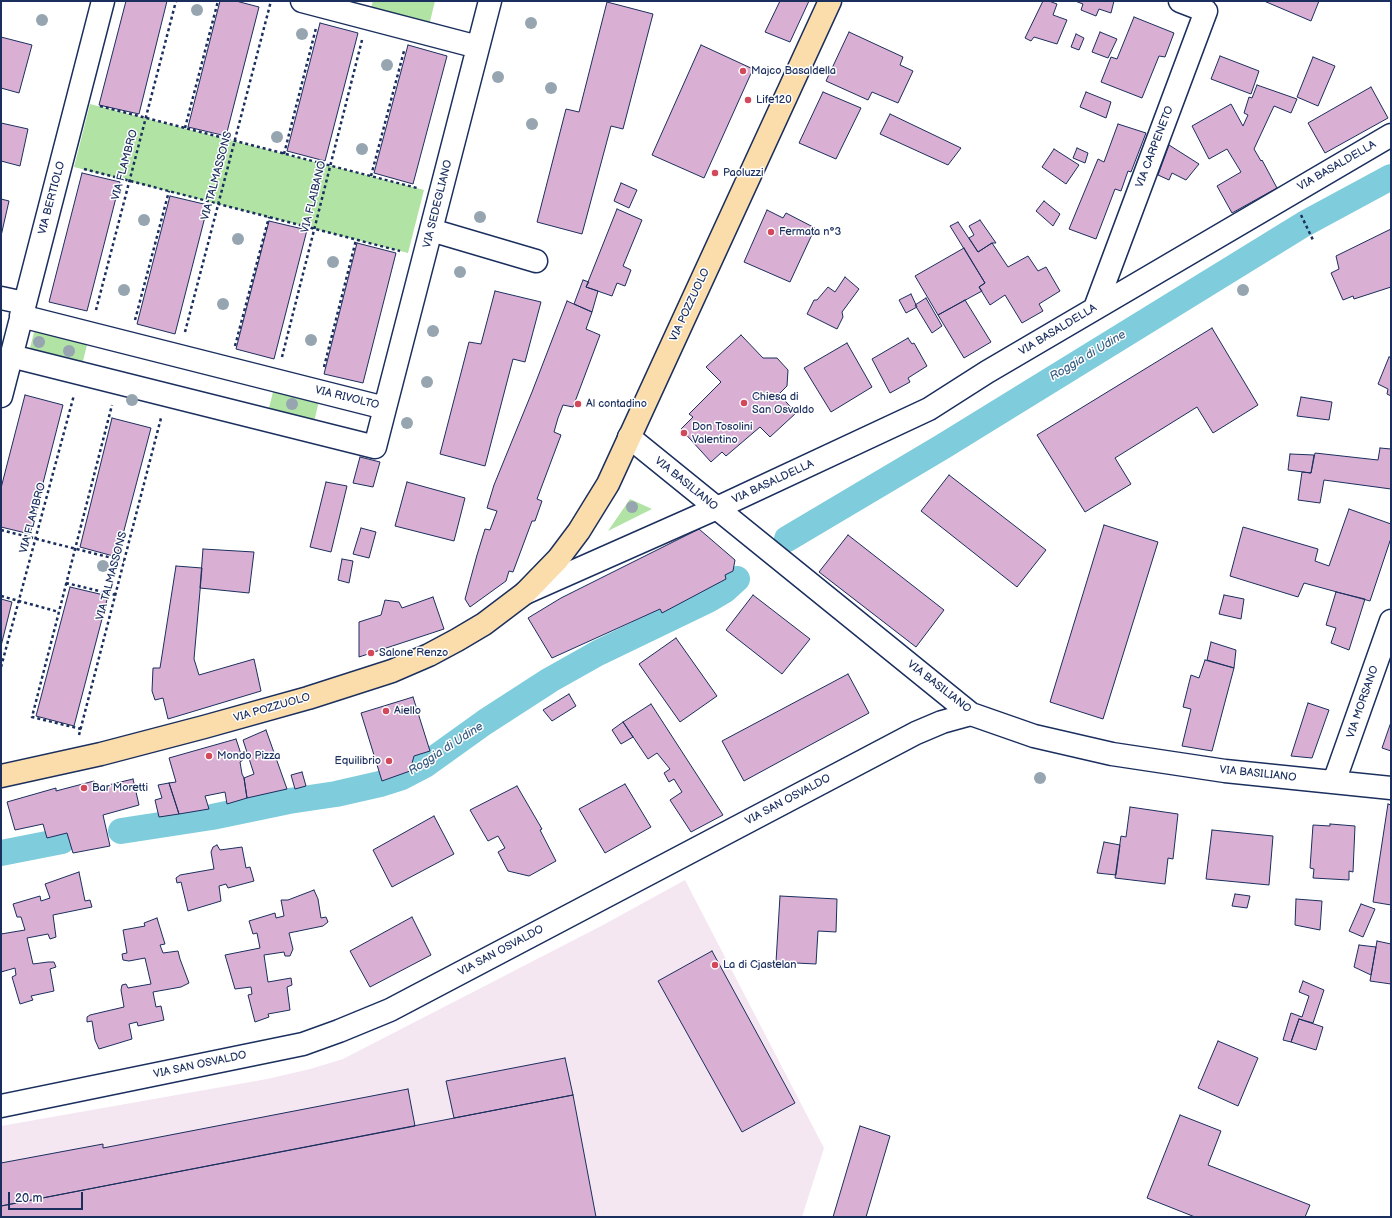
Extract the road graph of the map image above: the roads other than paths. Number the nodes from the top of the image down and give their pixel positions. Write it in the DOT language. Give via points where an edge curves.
graph roads {
  1 [pos="103,1"];
  2 [pos="830,1"];
  3 [pos="1180,1"];
  4 [pos="485,2"];
  5 [pos="312,4"];
  6 [pos="478,47"];
  7 [pos="1391,135"];
  8 [pos="431,230"];
  9 [pos="536,261"];
  10 [pos="1,298"];
  11 [pos="1095,308"];
  12 [pos="23,310"];
  13 [pos="11,356"];
  14 [pos="1,396"];
  15 [pos="386,408"];
  16 [pos="629,437"];
  17 [pos="717,508"];
  18 [pos="525,593"];
  19 [pos="1391,622"];
  20 [pos="971,714"];
  21 [pos="1,776"];
  22 [pos="1334,782"];
  23 [pos="1391,788"];
  24 [pos="1,1106"];
  1 -- 12 [label="street, VIA BERTIOLO"];
  2 -- 16 [label="main road, VIA POZZUOLO"];
  3 -- 11 [label="street, VIA CARPENETO" via="1206,11"];
  4 -- 6 [label="street, VIA SEDEGLIANO"];
  5 -- 6 [label="street"];
  6 -- 8 [label="street, VIA SEDEGLIANO"];
  7 -- 11 [label="street, VIA BASALDELLA"];
  8 -- 9 [label="street"];
  8 -- 15 [label="street, VIA SEDEGLIANO"];
  10 -- 12 [label="street, VIA RIVOLTO"];
  11 -- 17 [label="street, VIA BASALDELLA" via="930,409"];
  12 -- 13 [label="street, VIA BERTIOLO"];
  12 -- 15 [label="street, VIA RIVOLTO" via="90,334"];
  13 -- 14 [label="street, VIA BERTIOLO"];
  13 -- 15 [label="street, VIA RIVOLTO" via="375,447"];
  16 -- 17 [label="street, VIA BASILIANO"];
  16 -- 18 [label="main road, VIA POZZUOLO" via="608,484 579,531 558,559"];
  17 -- 18 [label="street, VIA POZZUOLO"];
  17 -- 20 [label="street, VIA BASILIANO"];
  18 -- 21 [label="main road, VIA POZZUOLO" via="484,624 457,640 392,671 190,731"];
  19 -- 22 [label="street, VIA MORSANO"];
  20 -- 22 [label="street, VIA BASILIANO" via="1034,736 1112,754 1225,771"];
  20 -- 24 [label="street, VIA SAN OSVALDO" via="916,733 390,1010 339,1031 303,1044"];
  22 -- 23 [label="street, VIA BASILIANO"];
}
